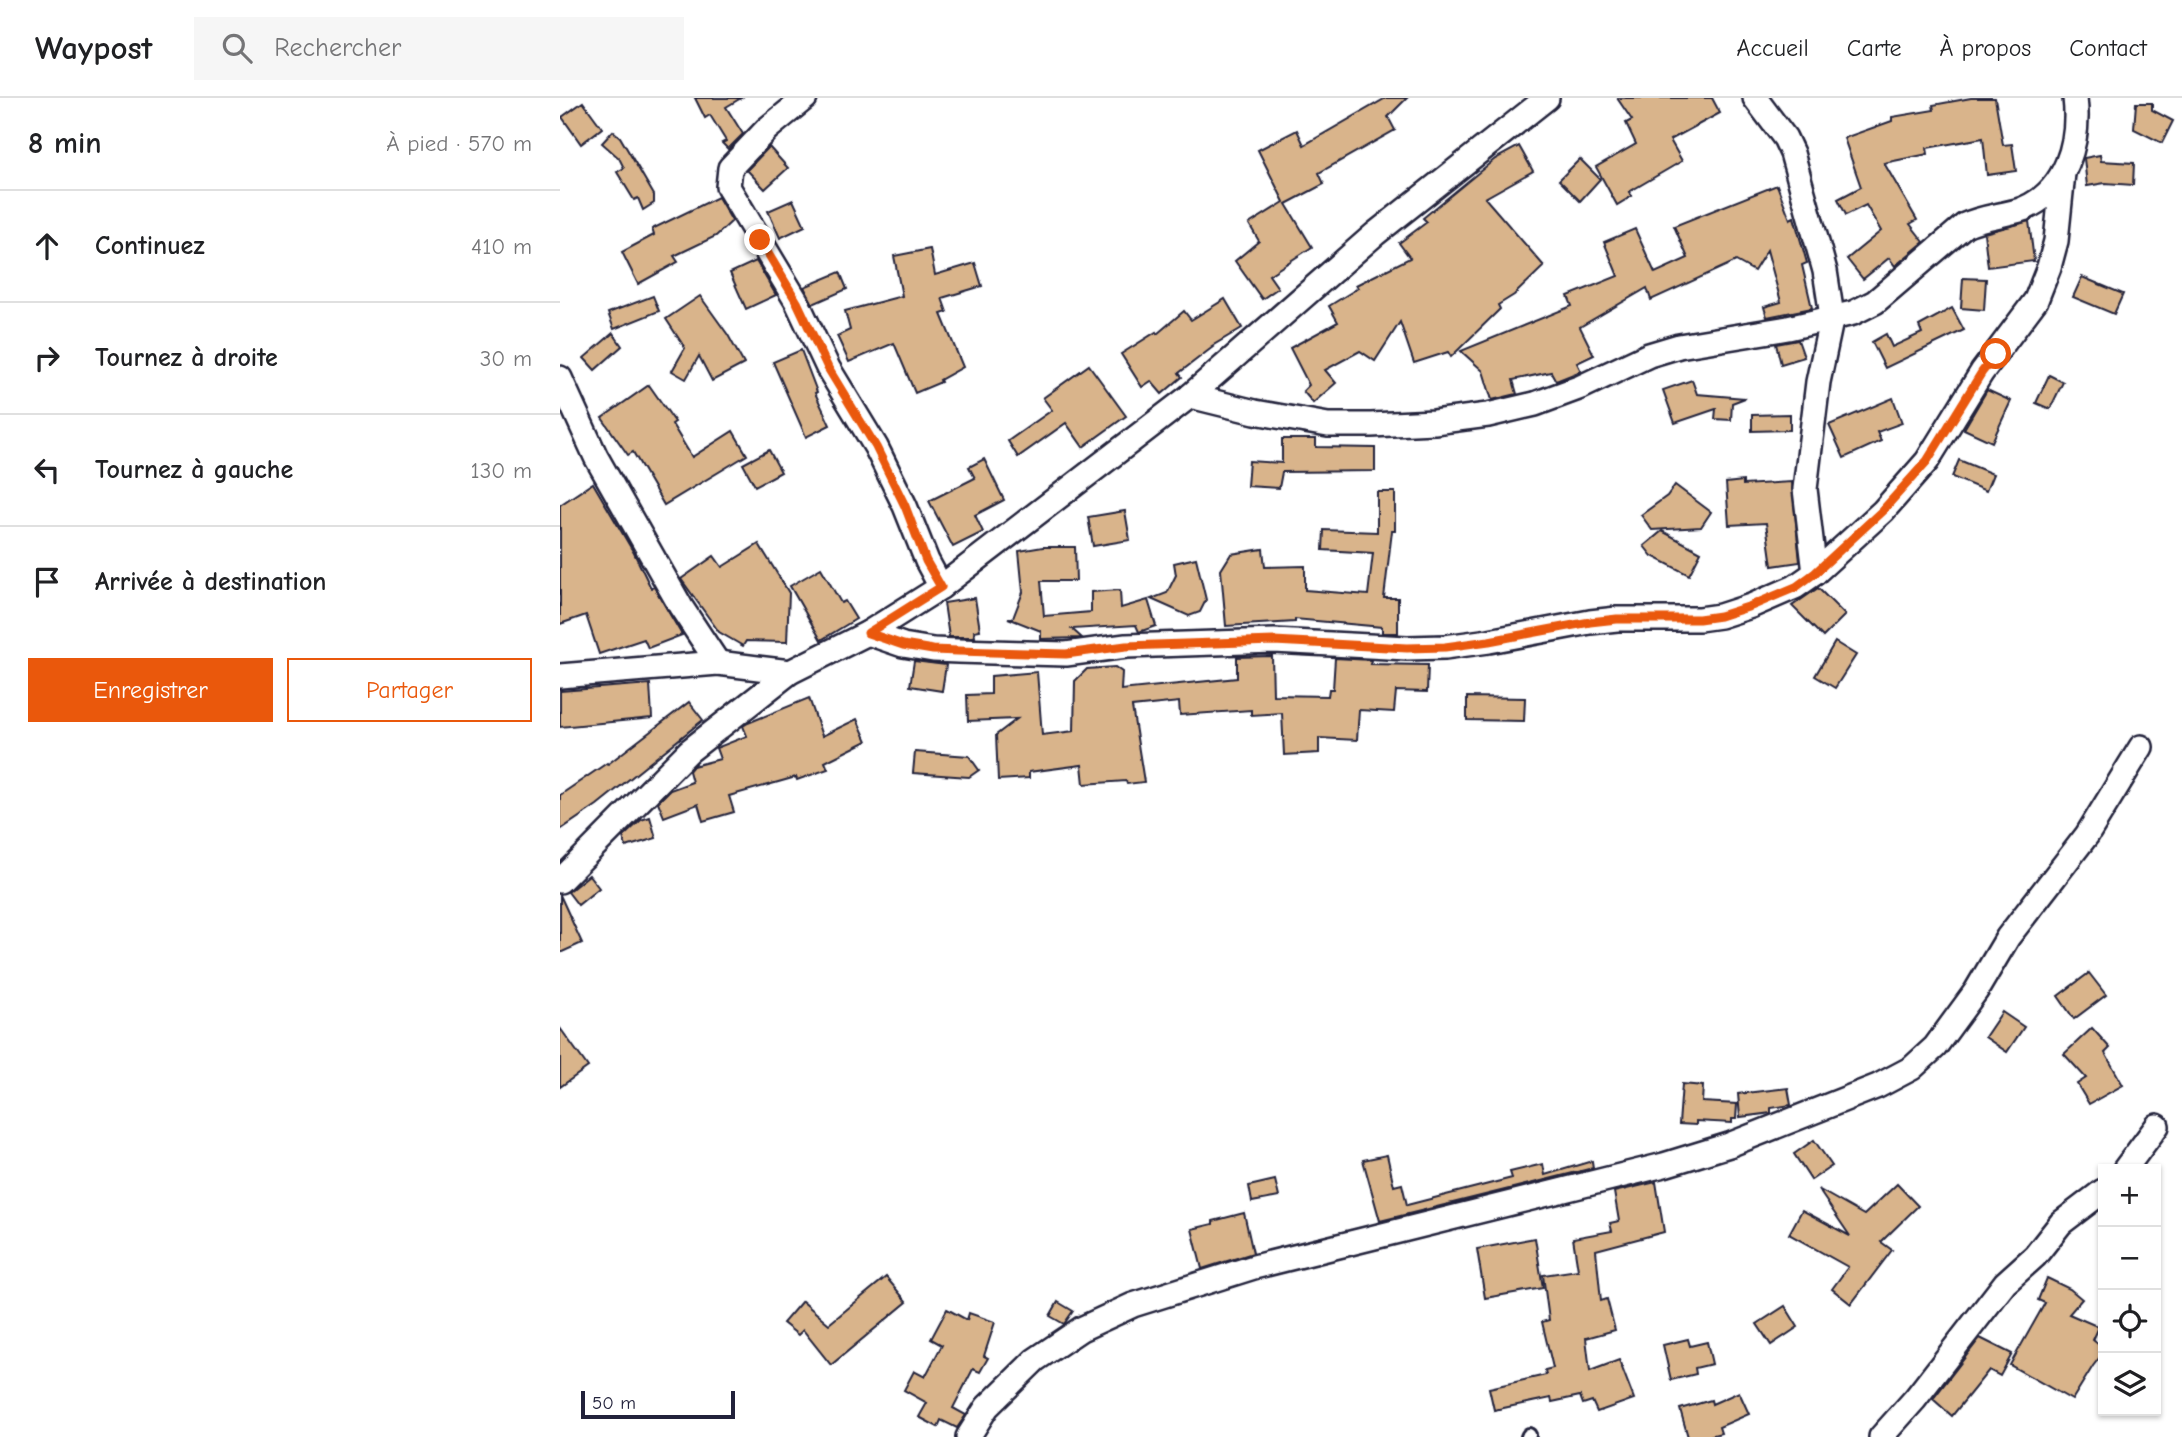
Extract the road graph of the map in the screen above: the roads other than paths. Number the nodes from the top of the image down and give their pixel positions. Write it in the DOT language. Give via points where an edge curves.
graph roads {
  1 [pos="806,98"];
  2 [pos="1547,98"];
  3 [pos="1755,98"];
  4 [pos="2075,98"];
  5 [pos="2063,173"];
  6 [pos="1832,316"];
  7 [pos="560,378"];
  8 [pos="1190,396"];
  9 [pos="1815,573"];
  10 [pos="941,587"];
  11 [pos="868,633"];
  12 [pos="718,663"];
  13 [pos="790,672"];
  14 [pos="560,676"];
  15 [pos="2141,747"];
  16 [pos="560,881"];
  17 [pos="2157,1126"];
  18 [pos="2129,1164"];
  19 [pos="2098,1195"];
  20 [pos="968,1437"];
  21 [pos="1881,1437"];
  1 -- 10 [label="street" via="766,129 730,167 728,187 876,447"];
  2 -- 8 [label="street" via="1375,234"];
  3 -- 6 [label="street" via="1792,153 1825,271"];
  4 -- 5 [label="street" via="2075,141"];
  5 -- 6 [label="street" via="2024,208 1965,225 1875,302 1853,313"];
  5 -- 9 [label="street" via="2056,241 2036,300 1982,372 1927,461 1882,511"];
  6 -- 8 [label="street" via="1679,346 1535,404 1457,419 1328,425"];
  6 -- 9 [label="street" via="1806,468"];
  7 -- 12 [label="street" via="596,457"];
  8 -- 10 [label="street"];
  9 -- 11 [label="street" via="1785,592 1720,616 1590,622 1445,647 1274,641 1126,646 1066,654 933,650"];
  10 -- 11 [label="street"];
  11 -- 13 [label="street"];
  12 -- 13 [label="street"];
  12 -- 14 [label="street"];
  13 -- 16 [label="street" via="689,751"];
  15 -- 20 [label="street" via="2087,835 2008,937 1935,1047 1912,1068 1729,1145 1664,1165 1254,1267 1133,1305 1081,1329 1035,1360 987,1407"];
  17 -- 18 [label="street"];
  19 -- 21 [label="street" via="2061,1223 2035,1256 2005,1283"];
}
